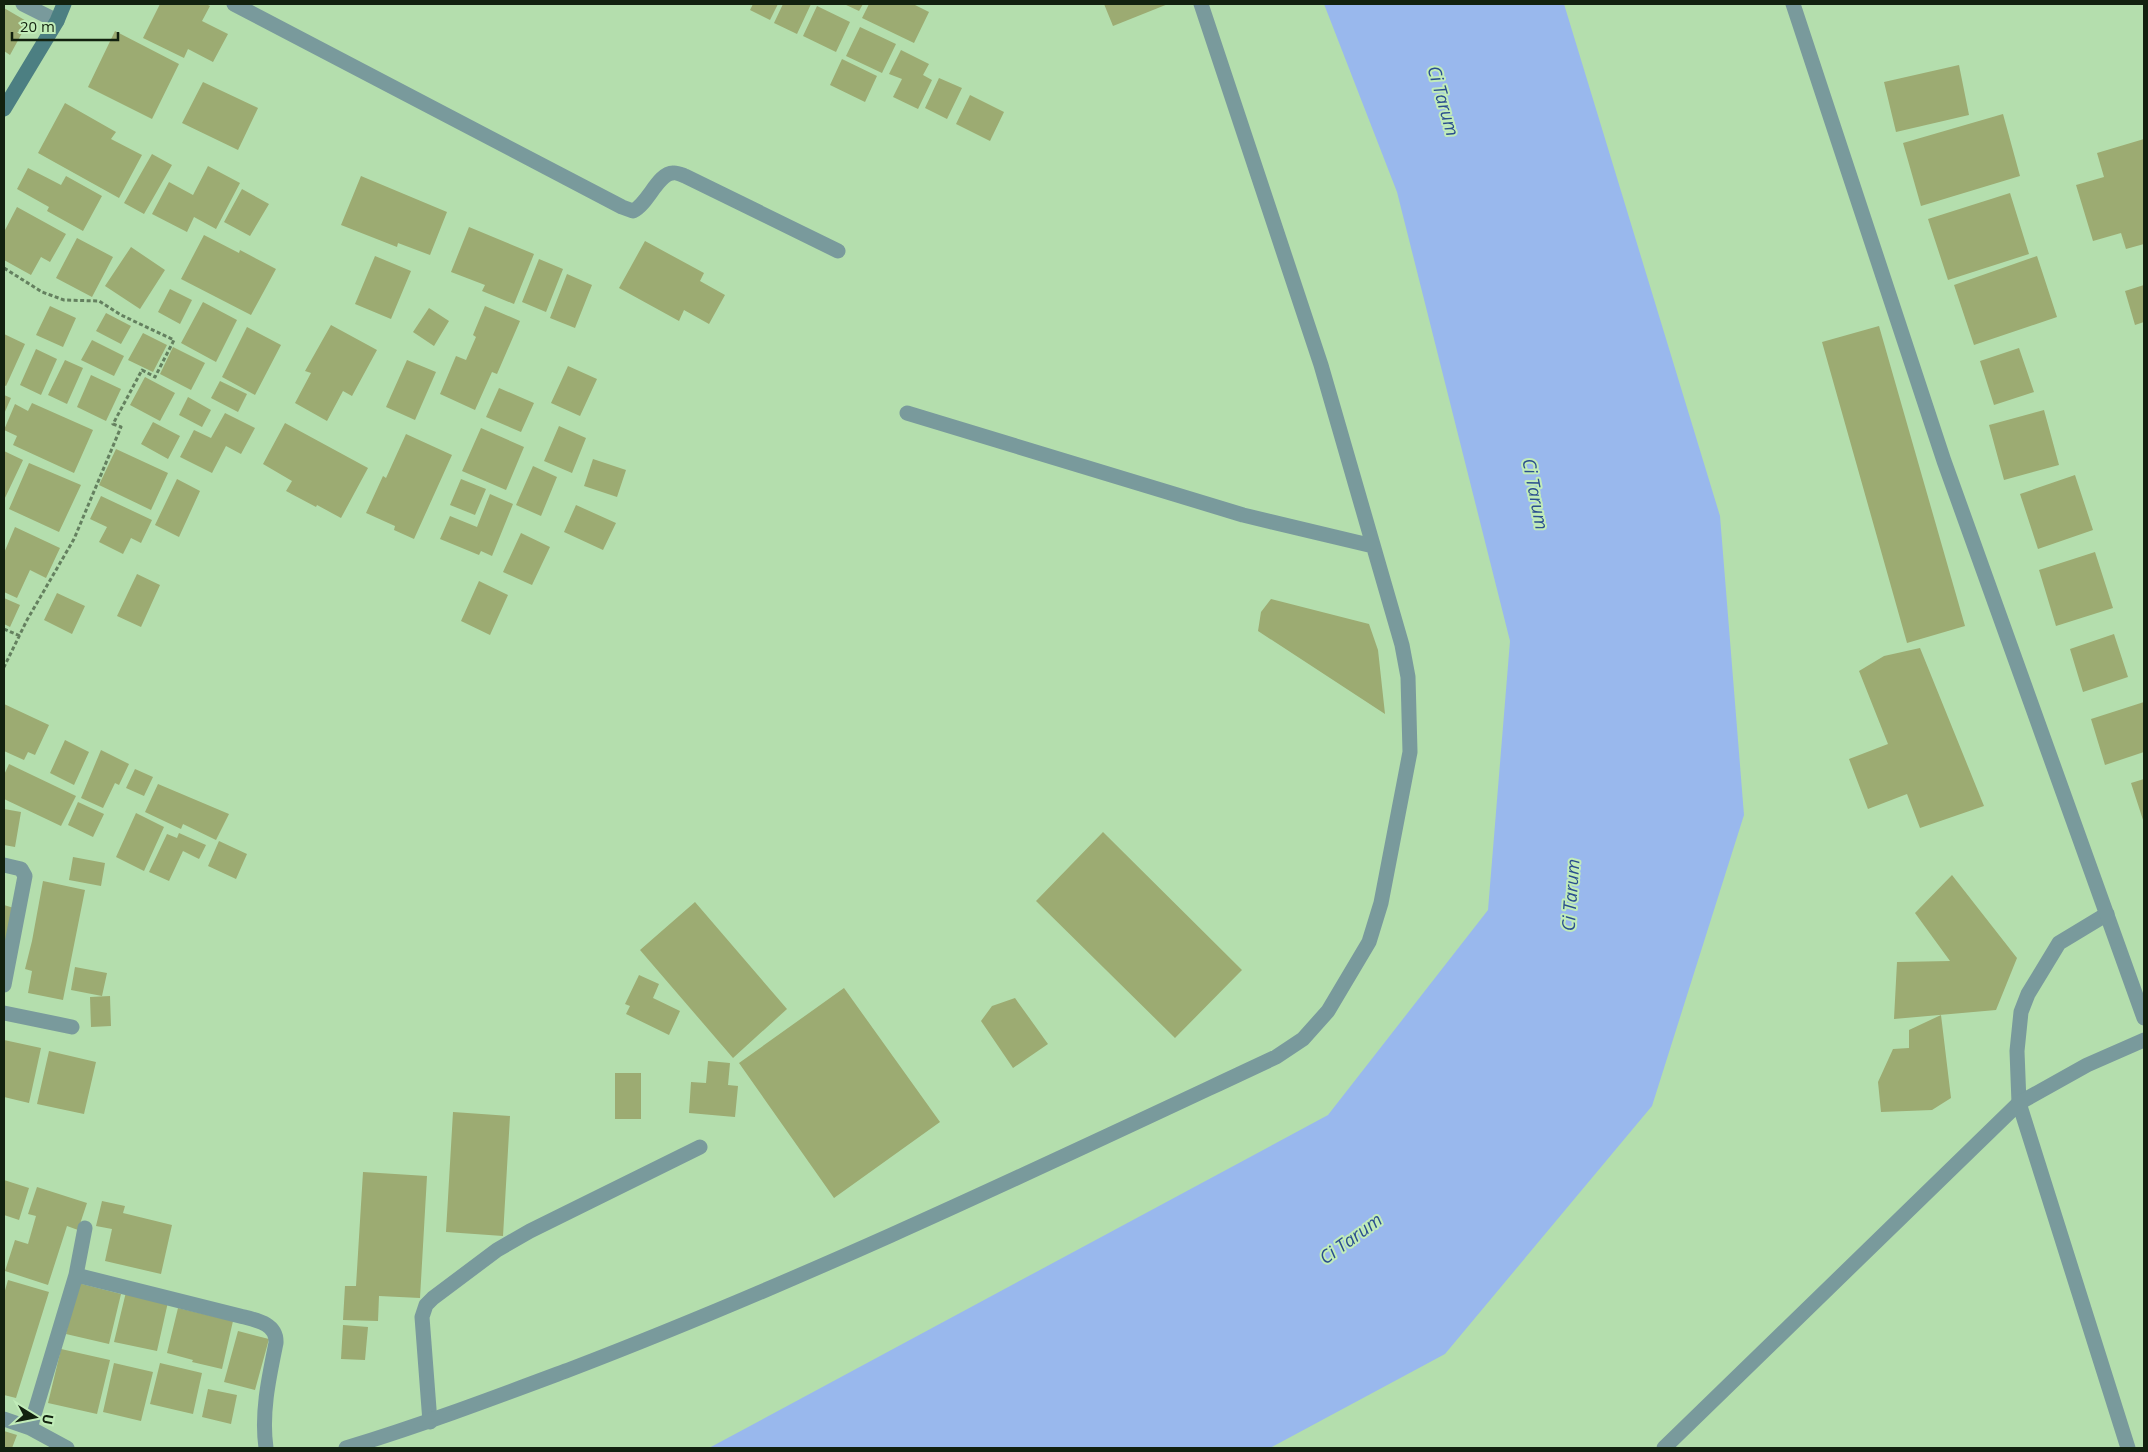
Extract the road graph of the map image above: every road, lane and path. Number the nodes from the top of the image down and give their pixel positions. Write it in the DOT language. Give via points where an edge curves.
graph roads {
  1 [pos="23,4"];
  2 [pos="64,4"];
  3 [pos="234,4"];
  4 [pos="1201,4"];
  5 [pos="1793,4"];
  6 [pos="57,20"];
  7 [pos="4,110"];
  8 [pos="838,251"];
  9 [pos="4,268"];
  10 [pos="907,413"];
  11 [pos="1373,546"];
  12 [pos="4,629"];
  13 [pos="20,636"];
  14 [pos="4,667"];
  15 [pos="4,865"];
  16 [pos="2107,914"];
  17 [pos="4,985"];
  18 [pos="4,1013"];
  19 [pos="2144,1018"];
  20 [pos="72,1027"];
  21 [pos="2144,1040"];
  22 [pos="2019,1103"];
  23 [pos="700,1147"];
  24 [pos="85,1228"];
  25 [pos="76,1275"];
  26 [pos="4,1419"];
  27 [pos="430,1422"];
  28 [pos="30,1428"];
  29 [pos="66,1448"];
  30 [pos="266,1448"];
  31 [pos="346,1448"];
  32 [pos="1664,1448"];
  33 [pos="2128,1448"];
  1 -- 6 [label="street"];
  2 -- 6 [label="street"];
  3 -- 8 [label="street" via="622,207 633,211 640,208 664,176 673,172"];
  4 -- 11 [label="street" via="1321,365"];
  5 -- 16 [label="street" via="1944,461"];
  6 -- 7 [label="street"];
  9 -- 13 [label="path" via="42,292 64,300 99,301 174,340 155,377 142,370 113,424 121,427 74,539"];
  10 -- 11 [label="street" via="1243,515"];
  11 -- 27 [label="street" via="1408,677 1410,752 1383,894 1369,942 1328,1011 1303,1039 1276,1057 954,1208 672,1330"];
  12 -- 13 [label="path"];
  13 -- 14 [label="path"];
  15 -- 17 [label="street" via="21,869 25,876"];
  16 -- 19 [label="street"];
  16 -- 22 [label="street" via="2059,943 2028,994 2021,1012 2017,1051"];
  18 -- 20 [label="street"];
  21 -- 22 [label="street" via="2087,1065"];
  22 -- 32 [label="street"];
  22 -- 33 [label="street"];
  23 -- 27 [label="street" via="497,1250 426,1305 422,1317"];
  24 -- 25 [label="street"];
  25 -- 28 [label="street"];
  25 -- 30 [label="street" via="240,1316 273,1329 276,1343 268,1386 264,1431"];
  26 -- 28 [label="street"];
  27 -- 31 [label="street"];
  28 -- 29 [label="street"];
}
